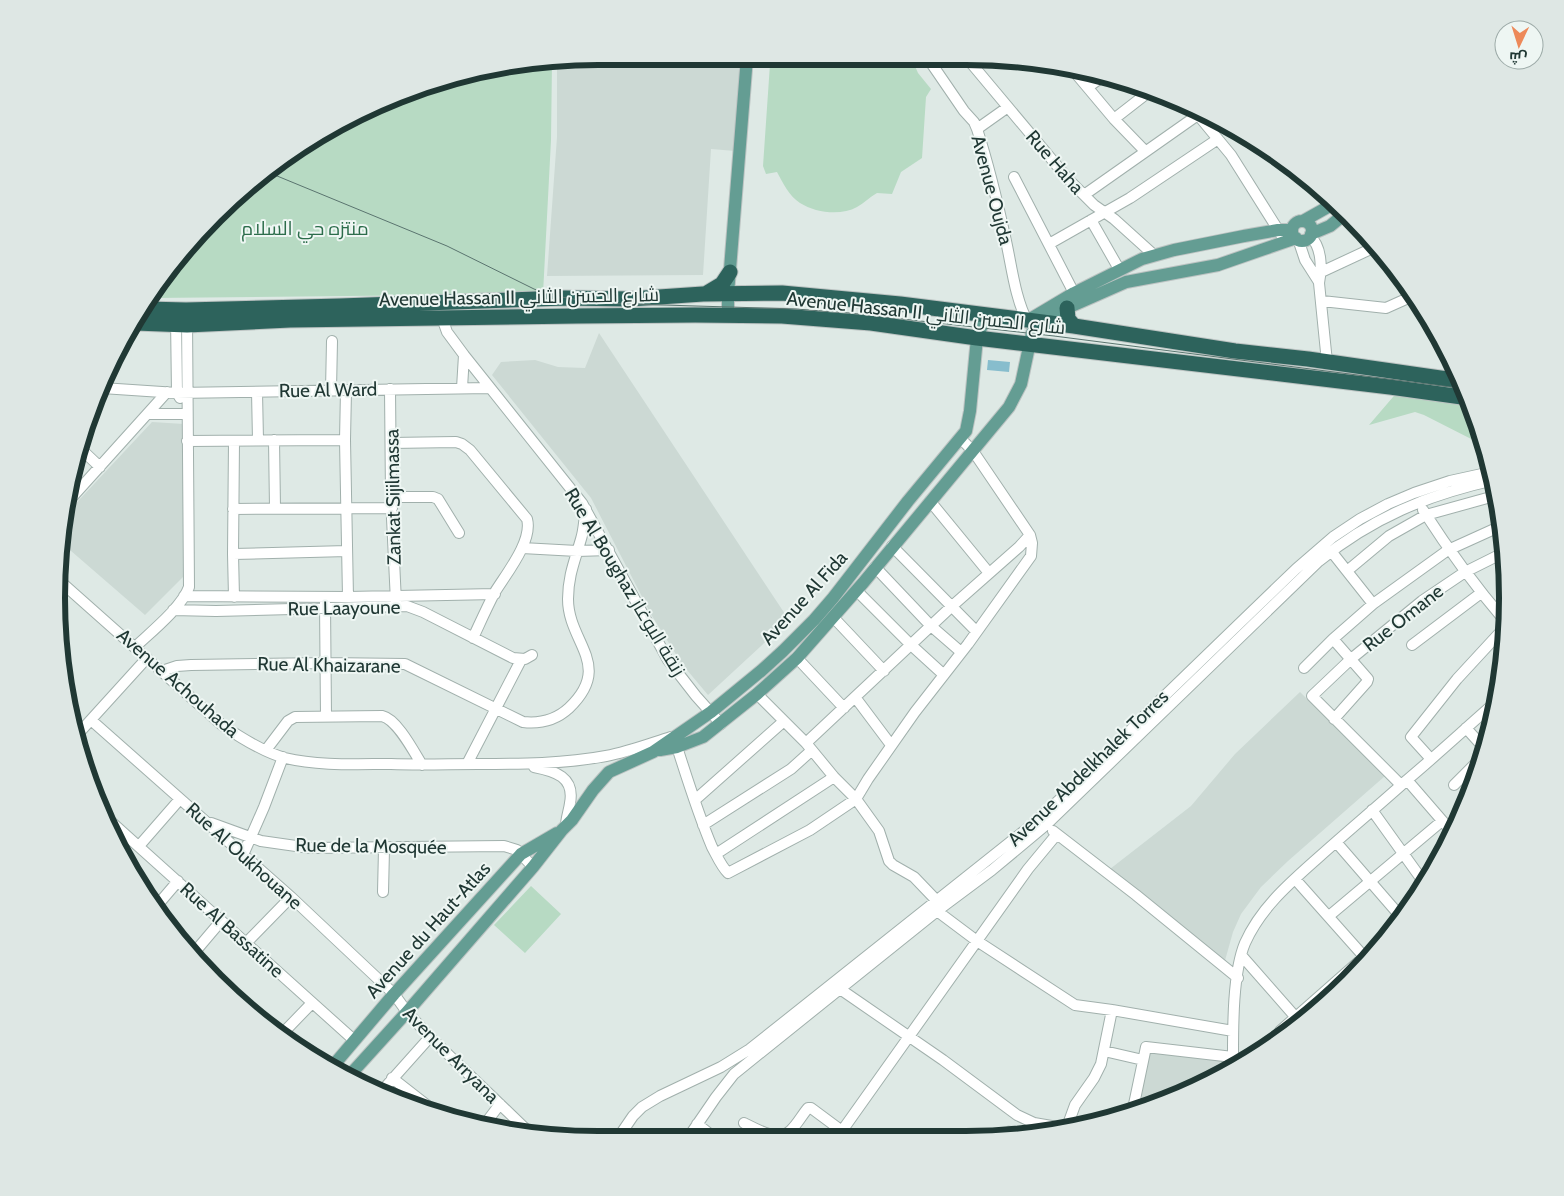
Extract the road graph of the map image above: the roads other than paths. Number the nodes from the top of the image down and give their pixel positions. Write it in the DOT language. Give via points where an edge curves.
graph roads {
  1 [pos="746,65"];
  2 [pos="753,65"];
  3 [pos="932,65"];
  4 [pos="973,65"];
  5 [pos="1079,77"];
  6 [pos="1096,81"];
  7 [pos="1088,88"];
  8 [pos="1144,96"];
  9 [pos="1008,107"];
  10 [pos="1195,117"];
  11 [pos="1114,119"];
  12 [pos="1206,122"];
  13 [pos="977,129"];
  14 [pos="1218,139"];
  15 [pos="1144,151"];
  16 [pos="1014,177"];
  17 [pos="1084,195"];
  18 [pos="1328,208"];
  19 [pos="1104,212"];
  20 [pos="1340,218"];
  21 [pos="1091,220"];
  22 [pos="1278,230"];
  23 [pos="1299,236"];
  24 [pos="1049,244"];
  25 [pos="1369,250"];
  26 [pos="1155,256"];
  27 [pos="1119,269"];
  28 [pos="730,272"];
  29 [pos="1318,276"];
  30 [pos="1014,279"];
  31 [pos="1074,293"];
  32 [pos="703,294"];
  33 [pos="732,294"];
  34 [pos="1407,299"];
  35 [pos="1322,301"];
  36 [pos="1067,308"];
  37 [pos="150,310"];
  38 [pos="732,315"];
  39 [pos="986,316"];
  40 [pos="181,317"];
  41 [pos="442,318"];
  42 [pos="1010,319"];
  43 [pos="142,322"];
  44 [pos="1074,326"];
  45 [pos="1032,330"];
  46 [pos="977,338"];
  47 [pos="332,341"];
  48 [pos="464,355"];
  49 [pos="1327,362"];
  50 [pos="1452,380"];
  51 [pos="108,388"];
  52 [pos="462,388"];
  53 [pos="489,388"];
  54 [pos="390,389"];
  55 [pos="331,390"];
  56 [pos="346,390"];
  57 [pos="177,392"];
  58 [pos="257,392"];
  59 [pos="1459,397"];
  60 [pos="186,409"];
  61 [pos="148,414"];
  62 [pos="960,438"];
  63 [pos="258,440"];
  64 [pos="274,440"];
  65 [pos="345,440"];
  66 [pos="187,441"];
  67 [pos="234,441"];
  68 [pos="391,443"];
  69 [pos="973,450"];
  70 [pos="85,453"];
  71 [pos="100,467"];
  72 [pos="1484,474"];
  73 [pos="1486,482"];
  74 [pos="75,494"];
  75 [pos="391,497"];
  76 [pos="1489,497"];
  77 [pos="908,501"];
  78 [pos="930,501"];
  79 [pos="1418,502"];
  80 [pos="233,508"];
  81 [pos="275,508"];
  82 [pos="346,508"];
  83 [pos="392,508"];
  84 [pos="586,509"];
  85 [pos="921,512"];
  86 [pos="1426,515"];
  87 [pos="1494,529"];
  88 [pos="459,533"];
  89 [pos="1030,535"];
  90 [pos="892,546"];
  91 [pos="522,548"];
  92 [pos="609,550"];
  93 [pos="1448,550"];
  94 [pos="347,551"];
  95 [pos="577,551"];
  96 [pos="1331,551"];
  97 [pos="233,554"];
  98 [pos="1497,556"];
  99 [pos="875,567"];
  100 [pos="1347,571"];
  101 [pos="989,572"];
  102 [pos="1465,572"];
  103 [pos="65,586"];
  104 [pos="856,590"];
  105 [pos="1481,593"];
  106 [pos="495,594"];
  107 [pos="184,596"];
  108 [pos="234,597"];
  109 [pos="325,597"];
  110 [pos="348,597"];
  111 [pos="396,601"];
  112 [pos="1372,604"];
  113 [pos="951,607"];
  114 [pos="325,608"];
  115 [pos="173,610"];
  116 [pos="1499,613"];
  117 [pos="833,618"];
  118 [pos="931,626"];
  119 [pos="976,631"];
  120 [pos="1498,635"];
  121 [pos="472,638"];
  122 [pos="1333,639"];
  123 [pos="910,644"];
  124 [pos="1412,644"];
  125 [pos="135,647"];
  126 [pos="961,652"];
  127 [pos="532,655"];
  128 [pos="147,658"];
  129 [pos="797,658"];
  130 [pos="1351,659"];
  131 [pos="521,660"];
  132 [pos="325,663"];
  133 [pos="1304,668"];
  134 [pos="162,671"];
  135 [pos="884,671"];
  136 [pos="944,675"];
  137 [pos="757,694"];
  138 [pos="855,697"];
  139 [pos="496,708"];
  140 [pos="844,708"];
  141 [pos="1487,709"];
  142 [pos="711,712"];
  143 [pos="326,717"];
  144 [pos="1334,719"];
  145 [pos="91,720"];
  146 [pos="784,721"];
  147 [pos="721,724"];
  148 [pos="1466,728"];
  149 [pos="82,730"];
  150 [pos="680,742"];
  151 [pos="1479,742"];
  152 [pos="891,745"];
  153 [pos="809,747"];
  154 [pos="266,750"];
  155 [pos="653,752"];
  156 [pos="283,757"];
  157 [pos="1430,758"];
  158 [pos="422,764"];
  159 [pos="467,764"];
  160 [pos="518,764"];
  161 [pos="1471,768"];
  162 [pos="834,777"];
  163 [pos="1404,783"];
  164 [pos="1454,785"];
  165 [pos="180,799"];
  166 [pos="856,799"];
  167 [pos="695,800"];
  168 [pos="1372,810"];
  169 [pos="205,821"];
  170 [pos="1442,821"];
  171 [pos="703,825"];
  172 [pos="1046,825"];
  173 [pos="117,827"];
  174 [pos="1447,827"];
  175 [pos="564,828"];
  176 [pos="1057,834"];
  177 [pos="250,838"];
  178 [pos="1336,842"];
  179 [pos="139,846"];
  180 [pos="384,849"];
  181 [pos="1403,853"];
  182 [pos="521,854"];
  183 [pos="716,854"];
  184 [pos="243,855"];
  185 [pos="533,867"];
  186 [pos="1420,877"];
  187 [pos="1295,879"];
  188 [pos="178,881"];
  189 [pos="1370,882"];
  190 [pos="383,892"];
  191 [pos="291,898"];
  192 [pos="160,902"];
  193 [pos="937,906"];
  194 [pos="1394,915"];
  195 [pos="1329,916"];
  196 [pos="221,921"];
  197 [pos="977,941"];
  198 [pos="246,943"];
  199 [pos="197,949"];
  200 [pos="1362,954"];
  201 [pos="1241,955"];
  202 [pos="1238,978"];
  203 [pos="840,989"];
  204 [pos="394,994"];
  205 [pos="312,1003"];
  206 [pos="1112,1010"];
  207 [pos="407,1012"];
  208 [pos="1296,1016"];
  209 [pos="286,1030"];
  210 [pos="1233,1031"];
  211 [pos="430,1037"];
  212 [pos="909,1038"];
  213 [pos="355,1041"];
  214 [pos="1104,1051"];
  215 [pos="1233,1059"];
  216 [pos="1142,1060"];
  217 [pos="1229,1061"];
  218 [pos="336,1063"];
  219 [pos="353,1071"];
  220 [pos="392,1078"];
  221 [pos="385,1086"];
  222 [pos="421,1101"];
  223 [pos="500,1104"];
  224 [pos="1134,1104"];
  225 [pos="488,1120"];
  226 [pos="1069,1121"];
  227 [pos="744,1123"];
  228 [pos="698,1124"];
  229 [pos="522,1125"];
  230 [pos="1044,1125"];
  231 [pos="623,1131"];
  232 [pos="693,1131"];
  233 [pos="706,1131"];
  234 [pos="761,1131"];
  235 [pos="790,1131"];
  236 [pos="838,1131"];
  237 [pos="841,1131"];
  1 -- 28 [label="main road"];
  2 -- 33 [label="main road"];
  3 -- 13 [label="street, Avenue Oujda"];
  4 -- 9 [label="street, Rue Haha"];
  5 -- 7 [label="street"];
  6 -- 7 [label="street"];
  7 -- 11 [label="street"];
  8 -- 11 [label="street"];
  9 -- 13 [label="street"];
  9 -- 17 [label="street, Rue Haha"];
  10 -- 15 [label="street"];
  11 -- 15 [label="street"];
  12 -- 14 [label="street"];
  13 -- 30 [label="street, Avenue Oujda"];
  14 -- 19 [label="street"];
  14 -- 22 [label="street"];
  15 -- 17 [label="street"];
  16 -- 24 [label="street"];
  17 -- 19 [label="street, Rue Haha"];
  18 -- 23 [label="main road" via="1303,221 1311,226"];
  19 -- 21 [label="street"];
  19 -- 26 [label="street, Rue Haha"];
  20 -- 23 [label="main road" via="1330,226"];
  21 -- 24 [label="street"];
  21 -- 27 [label="street"];
  22 -- 23 [label="main road"];
  22 -- 26 [label="main road"];
  23 -- 29 [label="street" via="1305,260"];
  23 -- 29 [label="street" via="1317,245"];
  23 -- 36 [label="main road" via="1218,265 1126,282"];
  24 -- 31 [label="street"];
  25 -- 29 [label="street"];
  26 -- 27 [label="main road"];
  27 -- 31 [label="main road"];
  28 -- 32 [label="highway" via="722,284"];
  28 -- 33 [label="main road"];
  29 -- 35 [label="street"];
  30 -- 42 [label="street, Avenue Oujda" via="1015,308"];
  30 -- 45 [label="street, Avenue Oujda" via="1022,310"];
  31 -- 45 [label="main road"];
  32 -- 33 [label="highway, Avenue Hassan II شارع الحسن الثاني"];
  32 -- 40 [label="highway, Avenue Hassan II شارع الحسن الثاني"];
  33 -- 38 [label="main road"];
  33 -- 39 [label="highway, Avenue Hassan II شارع الحسن الثاني" via="808,294"];
  34 -- 35 [label="street" via="1386,308"];
  35 -- 49 [label="street"];
  36 -- 44 [label="highway" via="1068,320"];
  36 -- 45 [label="main road"];
  37 -- 40 [label="highway, Avenue Hassan II شارع الحسن الثاني"];
  38 -- 41 [label="highway, Avenue Hassan II شارع الحسن الثاني"];
  38 -- 46 [label="highway, Avenue Hassan II شارع الحسن الثاني" via="871,323"];
  39 -- 42 [label="highway, Avenue Hassan II شارع الحسن الثاني"];
  39 -- 46 [label="main road, Avenue Al Fida"];
  40 -- 41 [label="highway, Avenue Hassan II شارع الحسن الثاني" via="290,320"];
  40 -- 43 [label="highway, Avenue Hassan II شارع الحسن الثاني"];
  40 -- 57 [label="street"];
  41 -- 48 [label="street, Rue Al Boughaz زنقة البوغاز" via="447,332"];
  42 -- 45 [label="highway, Avenue Hassan II شارع الحسن الثاني"];
  44 -- 45 [label="highway, Avenue Hassan II شارع الحسن الثاني"];
  44 -- 49 [label="highway, Avenue Hassan II شارع الحسن الثاني"];
  45 -- 46 [label="highway, Avenue Hassan II شارع الحسن الثاني"];
  45 -- 59 [label="highway, Avenue Hassan II شارع الحسن الثاني"];
  45 -- 69 [label="main road, Avenue Al Fida" via="1016,396"];
  46 -- 62 [label="main road, Avenue Al Fida" via="969,422"];
  47 -- 55 [label="street"];
  48 -- 52 [label="street"];
  48 -- 53 [label="street, Rue Al Boughaz زنقة البوغاز"];
  49 -- 50 [label="highway, Avenue Hassan II شارع الحسن الثاني"];
  51 -- 57 [label="street, Rue Al Ward"];
  52 -- 53 [label="street, Rue Al Ward"];
  52 -- 54 [label="street, Rue Al Ward"];
  53 -- 84 [label="street, Rue Al Boughaz زنقة البوغاز"];
  54 -- 56 [label="street, Rue Al Ward"];
  54 -- 68 [label="street, Zankat Sijilmassa"];
  55 -- 56 [label="street, Rue Al Ward"];
  55 -- 58 [label="street, Rue Al Ward"];
  56 -- 65 [label="street"];
  57 -- 58 [label="street, Rue Al Ward"];
  57 -- 60 [label="street"];
  57 -- 61 [label="street"];
  58 -- 63 [label="street"];
  60 -- 61 [label="street"];
  60 -- 66 [label="street"];
  61 -- 71 [label="street"];
  62 -- 69 [label="street"];
  62 -- 77 [label="main road, Avenue Al Fida"];
  63 -- 64 [label="street"];
  63 -- 67 [label="street"];
  64 -- 65 [label="street"];
  64 -- 81 [label="street"];
  65 -- 82 [label="street"];
  66 -- 67 [label="street"];
  66 -- 107 [label="street" via="189,586"];
  67 -- 80 [label="street"];
  68 -- 75 [label="street, Zankat Sijilmassa"];
  68 -- 91 [label="street" via="456,442 467,447 525,516 528,526"];
  69 -- 78 [label="main road, Avenue Al Fida"];
  69 -- 89 [label="street"];
  70 -- 71 [label="street"];
  71 -- 74 [label="street"];
  72 -- 193 [label="street, Avenue Abdelkhalek Torres" via="1397,500 1333,537 1255,608 1062,798"];
  73 -- 79 [label="street, Avenue Abdelkhalek Torres"];
  75 -- 83 [label="street, Zankat Sijilmassa"];
  75 -- 88 [label="street" via="438,499"];
  76 -- 86 [label="street"];
  77 -- 85 [label="main road"];
  77 -- 142 [label="main road, Avenue Al Fida" via="814,620 762,671"];
  78 -- 85 [label="main road, Avenue Al Fida"];
  78 -- 101 [label="street"];
  79 -- 86 [label="street"];
  79 -- 96 [label="street, Avenue Abdelkhalek Torres" via="1360,531"];
  80 -- 81 [label="street"];
  80 -- 97 [label="street"];
  81 -- 82 [label="street"];
  82 -- 83 [label="street"];
  82 -- 94 [label="street"];
  83 -- 111 [label="street, Zankat Sijilmassa"];
  84 -- 92 [label="street, Rue Al Boughaz زنقة البوغاز"];
  84 -- 95 [label="street, Rue Al Khaizarane"];
  85 -- 90 [label="main road, Avenue Al Fida"];
  86 -- 93 [label="street"];
  86 -- 100 [label="street" via="1389,536"];
  87 -- 93 [label="street"];
  89 -- 101 [label="street"];
  89 -- 119 [label="street" via="1031,556"];
  90 -- 99 [label="main road, Avenue Al Fida"];
  90 -- 113 [label="street"];
  91 -- 95 [label="street"];
  91 -- 106 [label="street"];
  92 -- 95 [label="street"];
  92 -- 142 [label="street, Rue Al Boughaz زنقة البوغاز" via="668,660"];
  93 -- 102 [label="street"];
  93 -- 112 [label="street"];
  94 -- 97 [label="street"];
  94 -- 110 [label="street"];
  95 -- 139 [label="street, Rue Al Khaizarane" via="571,568 568,602 588,662 587,683 563,714 540,723 523,722"];
  96 -- 100 [label="street"];
  96 -- 172 [label="street, Avenue Abdelkhalek Torres"];
  97 -- 108 [label="street"];
  98 -- 102 [label="street, Rue Omane"];
  99 -- 104 [label="main road, Avenue Al Fida"];
  99 -- 118 [label="street"];
  100 -- 112 [label="street"];
  101 -- 113 [label="street"];
  102 -- 105 [label="street"];
  102 -- 130 [label="street, Rue Omane" via="1422,601"];
  103 -- 125 [label="street, Avenue Achouhada"];
  104 -- 117 [label="main road, Avenue Al Fida"];
  104 -- 123 [label="street"];
  105 -- 116 [label="street"];
  105 -- 124 [label="street"];
  106 -- 111 [label="street"];
  106 -- 121 [label="street"];
  107 -- 108 [label="street"];
  107 -- 115 [label="street"];
  108 -- 109 [label="street"];
  109 -- 110 [label="street"];
  109 -- 114 [label="street"];
  110 -- 111 [label="street"];
  111 -- 114 [label="street, Rue Laayoune"];
  111 -- 121 [label="street, Rue Laayoune"];
  112 -- 122 [label="street"];
  113 -- 118 [label="street"];
  113 -- 119 [label="street"];
  114 -- 115 [label="street, Rue Laayoune"];
  114 -- 132 [label="street"];
  115 -- 125 [label="street"];
  117 -- 129 [label="main road, Avenue Al Fida"];
  117 -- 135 [label="street"];
  118 -- 123 [label="street"];
  118 -- 126 [label="street"];
  119 -- 126 [label="street"];
  120 -- 157 [label="street" via="1411,737"];
  121 -- 131 [label="street, Rue Laayoune"];
  122 -- 130 [label="street"];
  122 -- 133 [label="street"];
  123 -- 135 [label="street"];
  123 -- 136 [label="street"];
  125 -- 128 [label="street, Avenue Achouhada"];
  126 -- 136 [label="street"];
  127 -- 131 [label="street"];
  128 -- 134 [label="street, Avenue Achouhada"];
  128 -- 145 [label="street"];
  129 -- 137 [label="main road, Avenue Al Fida"];
  129 -- 140 [label="street"];
  130 -- 144 [label="street" via="1368,679"];
  130 -- 144 [label="street, Rue Omane" via="1312,697"];
  131 -- 139 [label="street"];
  132 -- 134 [label="street, Rue Al Khaizarane" via="184,666"];
  132 -- 139 [label="street, Rue Al Khaizarane" via="405,664"];
  132 -- 143 [label="street"];
  134 -- 154 [label="street, Avenue Achouhada" via="222,725"];
  135 -- 138 [label="street"];
  136 -- 152 [label="street"];
  137 -- 146 [label="street"];
  137 -- 147 [label="main road, Avenue Al Fida"];
  138 -- 140 [label="street"];
  138 -- 152 [label="street"];
  139 -- 159 [label="street"];
  140 -- 153 [label="street"];
  141 -- 148 [label="street"];
  142 -- 147 [label="street, Rue Al Boughaz زنقة البوغاز"];
  142 -- 150 [label="main road, Avenue Al Fida"];
  143 -- 154 [label="street" via="291,718"];
  143 -- 158 [label="street" via="388,718"];
  144 -- 163 [label="street"];
  145 -- 149 [label="street"];
  145 -- 165 [label="street, Rue Al Oukhouane"];
  146 -- 153 [label="street"];
  146 -- 167 [label="street"];
  147 -- 150 [label="main road, Avenue Al Fida" via="703,737"];
  148 -- 151 [label="street"];
  148 -- 157 [label="street"];
  150 -- 155 [label="main road, Avenue Al Fida"];
  150 -- 160 [label="street, Avenue Al Fida" via="578,761"];
  150 -- 167 [label="street"];
  152 -- 166 [label="street"];
  153 -- 162 [label="street"];
  153 -- 171 [label="street" via="791,769"];
  154 -- 156 [label="street, Avenue Achouhada"];
  155 -- 175 [label="main road, Avenue du Haut-Atlas" via="608,772"];
  156 -- 158 [label="street, Avenue Achouhada" via="332,763"];
  156 -- 177 [label="street"];
  157 -- 163 [label="street"];
  158 -- 159 [label="street, Avenue Achouhada"];
  159 -- 160 [label="street, Avenue Achouhada"];
  160 -- 175 [label="street, Avenue du Haut-Atlas" via="553,772 566,780 571,793"];
  161 -- 164 [label="street"];
  162 -- 166 [label="street"];
  162 -- 183 [label="street"];
  163 -- 168 [label="street"];
  163 -- 170 [label="street"];
  165 -- 169 [label="street, Rue Al Oukhouane"];
  165 -- 179 [label="street"];
  166 -- 183 [label="street" via="810,830 733,872 728,873 724,869"];
  166 -- 193 [label="street" via="879,831 889,861 914,877"];
  167 -- 171 [label="street"];
  168 -- 178 [label="street"];
  168 -- 181 [label="street"];
  169 -- 177 [label="street, Rue de la Mosquée"];
  169 -- 184 [label="street, Rue Al Oukhouane"];
  170 -- 174 [label="street"];
  170 -- 181 [label="street"];
  171 -- 183 [label="street"];
  172 -- 176 [label="street"];
  172 -- 193 [label="street, Avenue Abdelkhalek Torres" via="992,870"];
  173 -- 179 [label="street, Rue Al Bassatine"];
  175 -- 182 [label="main road, Avenue du Haut-Atlas"];
  175 -- 185 [label="main road, Avenue du Haut-Atlas"];
  176 -- 197 [label="street"];
  176 -- 202 [label="street"];
  177 -- 180 [label="street, Rue de la Mosquée" via="310,848"];
  177 -- 184 [label="street"];
  178 -- 187 [label="street"];
  178 -- 189 [label="street"];
  179 -- 188 [label="street, Rue Al Bassatine"];
  180 -- 182 [label="street, Rue de la Mosquée" via="504,846"];
  180 -- 190 [label="street"];
  181 -- 186 [label="street"];
  181 -- 189 [label="street"];
  182 -- 185 [label="street, Rue de la Mosquée"];
  182 -- 204 [label="main road, Avenue du Haut-Atlas"];
  184 -- 191 [label="street, Rue Al Oukhouane"];
  185 -- 207 [label="main road, Avenue du Haut-Atlas"];
  187 -- 195 [label="street"];
  187 -- 201 [label="street" via="1268,906"];
  188 -- 192 [label="street"];
  188 -- 196 [label="street, Rue Al Bassatine"];
  189 -- 194 [label="street"];
  189 -- 195 [label="street"];
  191 -- 198 [label="street"];
  191 -- 204 [label="street, Rue Al Oukhouane"];
  193 -- 197 [label="street"];
  193 -- 203 [label="street, Avenue Abdelkhalek Torres"];
  193 -- 231 [label="street, Avenue Abdelkhalek Torres" via="750,1049 722,1067 642,1107"];
  195 -- 200 [label="street"];
  196 -- 198 [label="street, Rue Al Bassatine"];
  196 -- 199 [label="street"];
  197 -- 206 [label="street" via="1075,1005"];
  197 -- 212 [label="street"];
  198 -- 205 [label="street, Rue Al Bassatine"];
  201 -- 202 [label="street"];
  201 -- 208 [label="street"];
  202 -- 210 [label="street"];
  203 -- 212 [label="street"];
  203 -- 228 [label="street, Avenue Abdelkhalek Torres" via="734,1074"];
  204 -- 207 [label="street, Avenue Arryana"];
  204 -- 213 [label="main road, Avenue du Haut-Atlas"];
  205 -- 209 [label="street"];
  205 -- 213 [label="street, Rue Al Bassatine"];
  206 -- 210 [label="street"];
  206 -- 214 [label="street"];
  207 -- 211 [label="street, Avenue Arryana"];
  207 -- 219 [label="main road, Avenue du Haut-Atlas"];
  210 -- 215 [label="street"];
  211 -- 220 [label="street"];
  211 -- 223 [label="street, Avenue Arryana"];
  212 -- 230 [label="street" via="1017,1115"];
  212 -- 237 [label="street"];
  213 -- 218 [label="main road, Avenue du Haut-Atlas"];
  214 -- 216 [label="street"];
  214 -- 226 [label="street" via="1098,1071 1075,1105"];
  216 -- 217 [label="street" via="1148,1047"];
  216 -- 224 [label="street"];
  220 -- 221 [label="street"];
  220 -- 222 [label="street"];
  223 -- 225 [label="street"];
  223 -- 229 [label="street, Avenue Arryana"];
  227 -- 234 [label="street"];
  228 -- 232 [label="street, Avenue Abdelkhalek Torres"];
  228 -- 233 [label="street"];
  235 -- 236 [label="street" via="811,1108"];
}
